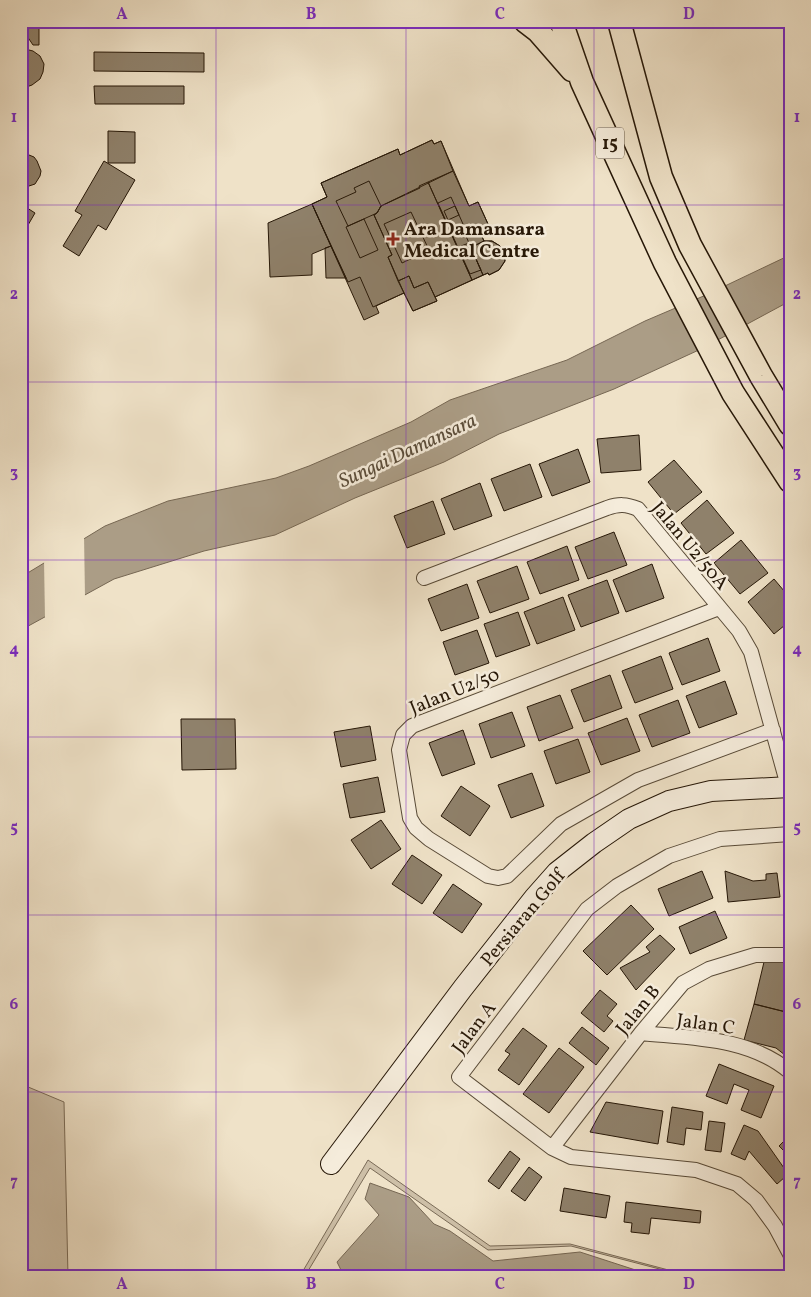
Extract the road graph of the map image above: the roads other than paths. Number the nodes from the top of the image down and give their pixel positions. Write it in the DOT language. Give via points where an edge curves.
graph roads {
  1 [pos="561,21"];
  2 [pos="620,21"];
  3 [pos="532,25"];
  4 [pos="582,82"];
  5 [pos="790,424"];
  6 [pos="790,482"];
  7 [pos="424,578"];
  8 [pos="719,608"];
  9 [pos="773,730"];
  10 [pos="789,786"];
  11 [pos="790,834"];
  12 [pos="790,955"];
  13 [pos="641,1033"];
  14 [pos="790,1072"];
  15 [pos="552,1148"];
  16 [pos="331,1164"];
  17 [pos="790,1254"];
  1 -- 4 [label="main road, 15"];
  2 -- 5 [label="main road, 15" via="661,177 690,245"];
  3 -- 4 [label="main road"];
  4 -- 6 [label="main road, 15" via="665,263 733,393"];
  7 -- 8 [label="street, Jalan U2/50A" via="618,504 628,505 638,509 647,519"];
  8 -- 9 [label="street, Jalan U2/50A" via="739,631 751,652"];
  8 -- 9 [label="street, Jalan U2/50" via="412,726 403,735 399,750 410,818 416,828 430,839 488,876 507,876 561,824 638,780"];
  9 -- 10 [label="street, Jalan U2/50A"];
  10 -- 16 [label="street, Persiaran Golf" via="711,791 669,801 629,819 557,872 464,988"];
  11 -- 15 [label="street, Jalan A" via="720,839 669,856 617,886 587,909 459,1077"];
  12 -- 13 [label="street, Jalan B" via="755,955 709,969 683,983"];
  13 -- 14 [label="street, Jalan C" via="729,1042 777,1061"];
  13 -- 15 [label="street, Jalan B"];
  15 -- 17 [label="street, Jalan A" via="571,1156 696,1170 737,1184 756,1200"];
}
